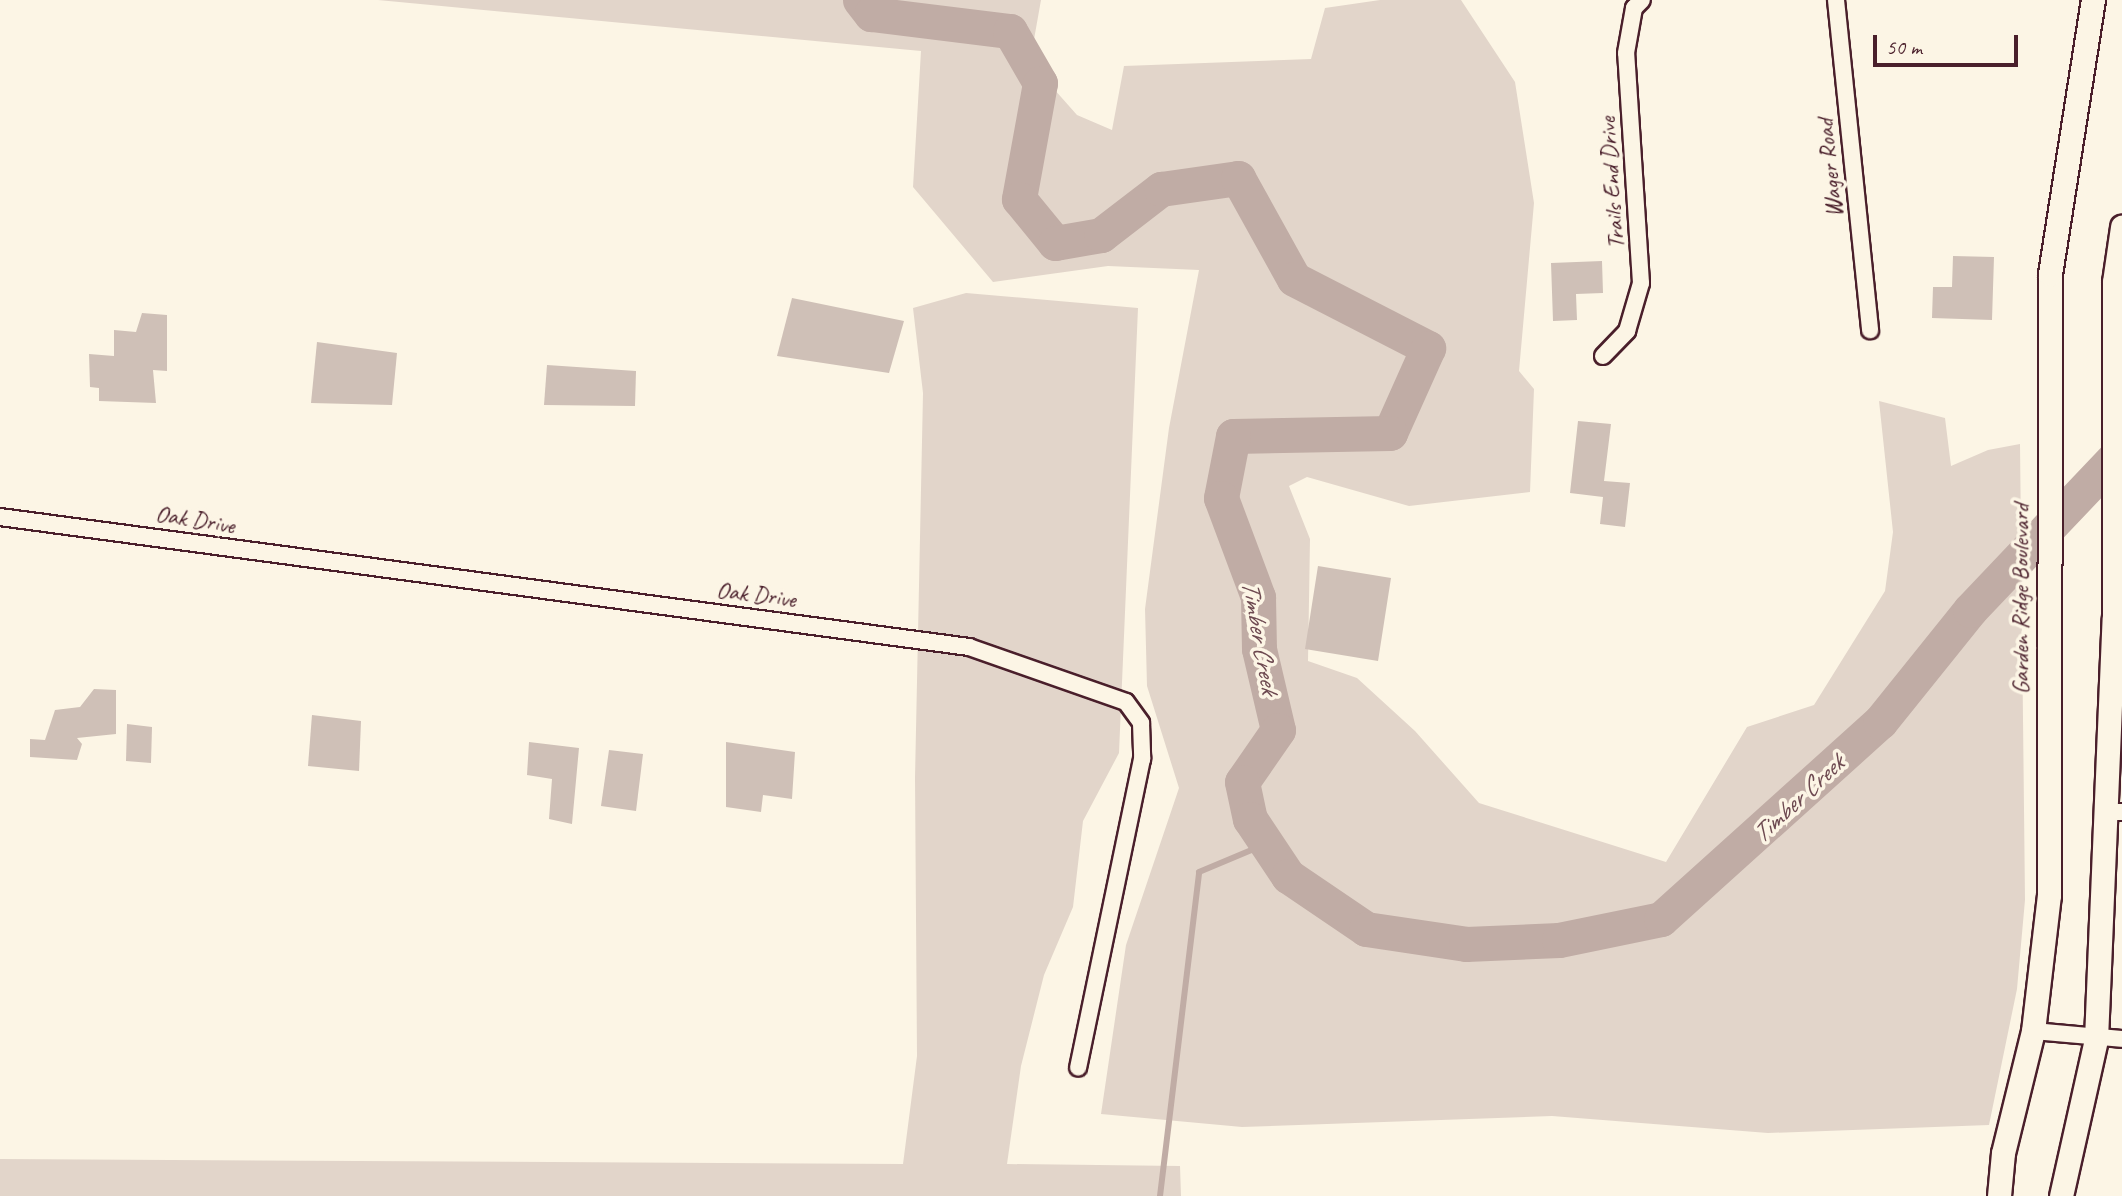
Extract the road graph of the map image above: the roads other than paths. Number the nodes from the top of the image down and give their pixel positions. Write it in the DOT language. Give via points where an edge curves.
graph roads {
  1 [pos="1642,0"];
  2 [pos="1836,0"];
  3 [pos="2093,0"];
  4 [pos="2122,227"];
  5 [pos="1870,330"];
  6 [pos="1603,356"];
  7 [pos="0,517"];
  8 [pos="2115,812"];
  9 [pos="2034,1031"];
  10 [pos="2096,1039"];
  11 [pos="2122,1039"];
  12 [pos="1078,1066"];
  13 [pos="1999,1196"];
  14 [pos="2062,1196"];
  1 -- 6 [label="street, Trails End Drive" via="1633,8 1626,53 1641,283 1626,331"];
  2 -- 5 [label="street, Wager Road"];
  3 -- 9 [label="main road, Garden Ridge Boulevard" via="2050,274 2049,895"];
  4 -- 8 [label="main road" via="2114,282"];
  7 -- 12 [label="street, Oak Drive" via="969,647 1126,702 1141,723 1142,759"];
  8 -- 10 [label="main road"];
  9 -- 10 [label="street"];
  9 -- 13 [label="main road, Garden Ridge Boulevard" via="2003,1153"];
  10 -- 11 [label="street"];
  10 -- 14 [label="main road"];
}
